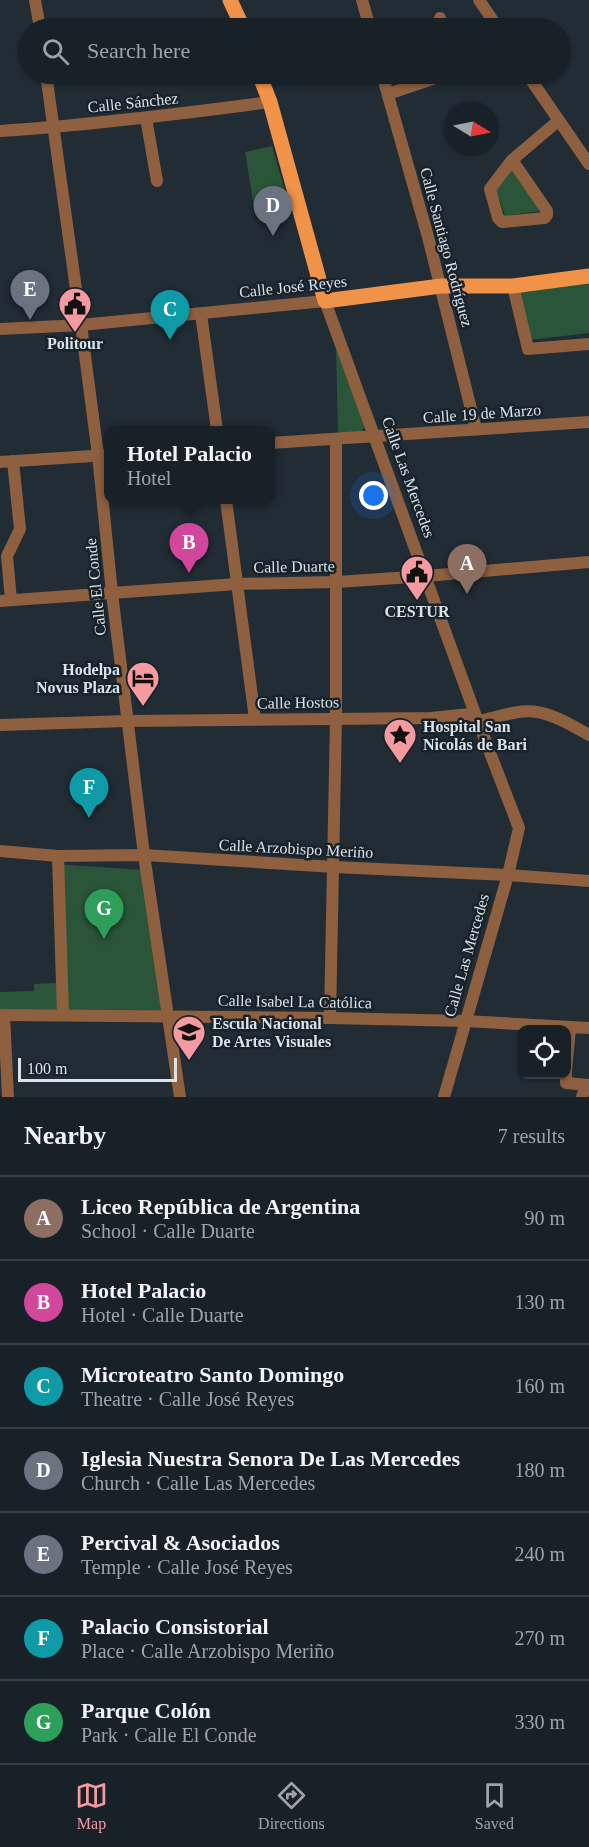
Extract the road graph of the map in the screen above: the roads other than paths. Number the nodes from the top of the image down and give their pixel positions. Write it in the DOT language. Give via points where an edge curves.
graph roads {
  1 [pos="35,0"];
  2 [pos="230,0"];
  3 [pos="362,0"];
  4 [pos="479,0"];
  5 [pos="38,18"];
  6 [pos="238,18"];
  7 [pos="367,18"];
  8 [pos="491,18"];
  9 [pos="48,84"];
  10 [pos="263,84"];
  11 [pos="385,84"];
  12 [pos="418,84"];
  13 [pos="534,84"];
  14 [pos="388,94"];
  15 [pos="270,102"];
  16 [pos="146,118"];
  17 [pos="558,121"];
  18 [pos="55,128"];
  19 [pos="0,131"];
  20 [pos="512,160"];
  21 [pos="589,164"];
  22 [pos="158,182"];
  23 [pos="589,276"];
  24 [pos="441,286"];
  25 [pos="513,286"];
  26 [pos="325,301"];
  27 [pos="201,314"];
  28 [pos="81,325"];
  29 [pos="0,329"];
  30 [pos="589,344"];
  31 [pos="589,422"];
  32 [pos="216,426"];
  33 [pos="476,429"];
  34 [pos="375,437"];
  35 [pos="336,440"];
  36 [pos="275,444"];
  37 [pos="103,455"];
  38 [pos="13,461"];
  39 [pos="0,462"];
  40 [pos="104,470"];
  41 [pos="106,504"];
  42 [pos="227,504"];
  43 [pos="589,562"];
  44 [pos="426,576"];
  45 [pos="337,582"];
  46 [pos="237,584"];
  47 [pos="112,593"];
  48 [pos="5,601"];
  49 [pos="336,718"];
  50 [pos="255,719"];
  51 [pos="477,719"];
  52 [pos="127,721"];
  53 [pos="0,725"];
  54 [pos="589,735"];
  55 [pos="0,851"];
  56 [pos="144,855"];
  57 [pos="58,856"];
  58 [pos="334,867"];
  59 [pos="508,874"];
  60 [pos="589,881"];
  61 [pos="2,1015"];
  62 [pos="63,1015"];
  63 [pos="169,1016"];
  64 [pos="330,1018"];
  65 [pos="466,1021"];
  66 [pos="525,1025"];
  67 [pos="571,1028"];
  68 [pos="589,1028"];
  69 [pos="571,1078"];
  70 [pos="587,1085"];
  71 [pos="8,1097"];
  72 [pos="180,1097"];
  73 [pos="444,1097"];
  74 [pos="582,1097"];
  1 -- 5 [label="street"];
  2 -- 6 [label="main road"];
  3 -- 7 [label="street"];
  4 -- 8 [label="street"];
  9 -- 18 [label="street, Calle El Conde"];
  10 -- 15 [label="main road, Calle Las Mercedes"];
  11 -- 14 [label="street, Calle Santiago Rodríguez"];
  12 -- 14 [label="street"];
  13 -- 17 [label="street"];
  14 -- 24 [label="street, Calle Santiago Rodríguez"];
  15 -- 16 [label="street, Calle Sánchez"];
  15 -- 26 [label="main road, Calle Las Mercedes"];
  16 -- 18 [label="street, Calle Sánchez"];
  16 -- 22 [label="street"];
  17 -- 20 [label="street"];
  17 -- 21 [label="street"];
  18 -- 19 [label="street, Calle Sánchez"];
  18 -- 28 [label="street, Calle El Conde"];
  20 -- 20 [label="street" via="490,189 498,218 502,222 545,218 547,211"];
  23 -- 25 [label="main road, Calle José Reyes"];
  24 -- 25 [label="main road, Calle José Reyes"];
  24 -- 26 [label="main road, Calle José Reyes"];
  24 -- 33 [label="street, Calle Santiago Rodríguez"];
  25 -- 30 [label="street" via="528,349"];
  26 -- 27 [label="street, Calle José Reyes"];
  26 -- 34 [label="street, Calle Las Mercedes"];
  27 -- 28 [label="street, Calle José Reyes"];
  27 -- 32 [label="street"];
  28 -- 29 [label="street, Calle José Reyes"];
  28 -- 37 [label="street, Calle El Conde"];
  31 -- 33 [label="street, Calle 19 de Marzo"];
  33 -- 34 [label="street, Calle 19 de Marzo"];
  34 -- 35 [label="street, Calle 19 de Marzo"];
  34 -- 44 [label="street, Calle Las Mercedes"];
  35 -- 36 [label="street, Calle 19 de Marzo"];
  35 -- 45 [label="street"];
  37 -- 38 [label="street"];
  37 -- 40 [label="street, Calle El Conde"];
  38 -- 39 [label="street"];
  38 -- 48 [label="street" via="20,529 7,556"];
  41 -- 47 [label="street, Calle El Conde"];
  42 -- 46 [label="street"];
  43 -- 44 [label="street, Calle Duarte"];
  44 -- 45 [label="street, Calle Duarte"];
  44 -- 51 [label="street, Calle Las Mercedes"];
  45 -- 46 [label="street, Calle Duarte"];
  45 -- 49 [label="street"];
  46 -- 47 [label="street, Calle Duarte"];
  46 -- 50 [label="street"];
  47 -- 48 [label="street, Calle Duarte"];
  47 -- 52 [label="street, Calle El Conde"];
  49 -- 50 [label="street, Calle Hostos"];
  49 -- 51 [label="street, Calle Hostos" via="470,714"];
  49 -- 58 [label="street"];
  50 -- 52 [label="street, Calle Hostos"];
  51 -- 54 [label="street, Calle Hostos" via="536,712"];
  51 -- 59 [label="street, Calle Las Mercedes" via="519,828"];
  52 -- 53 [label="street, Calle Hostos"];
  52 -- 56 [label="street, Calle El Conde"];
  55 -- 57 [label="street, Calle Arzobispo Meriño"];
  56 -- 57 [label="street, Calle Arzobispo Meriño"];
  56 -- 58 [label="street, Calle Arzobispo Meriño"];
  56 -- 63 [label="street, Calle El Conde"];
  57 -- 62 [label="street"];
  58 -- 59 [label="street, Calle Arzobispo Meriño"];
  58 -- 64 [label="street"];
  59 -- 60 [label="street, Calle Arzobispo Meriño"];
  59 -- 65 [label="street, Calle Las Mercedes"];
  61 -- 62 [label="street, Calle Isabel La Católica"];
  61 -- 71 [label="street"];
  62 -- 63 [label="street, Calle Isabel La Católica"];
  63 -- 64 [label="street, Calle Isabel La Católica"];
  63 -- 72 [label="street, Calle El Conde"];
  64 -- 65 [label="street, Calle Isabel La Católica"];
  65 -- 66 [label="street, Calle Isabel La Católica"];
  65 -- 73 [label="street, Calle Las Mercedes"];
  67 -- 68 [label="street, Calle Isabel La Católica"];
  69 -- 70 [label="street"];
  70 -- 74 [label="street"];
}
